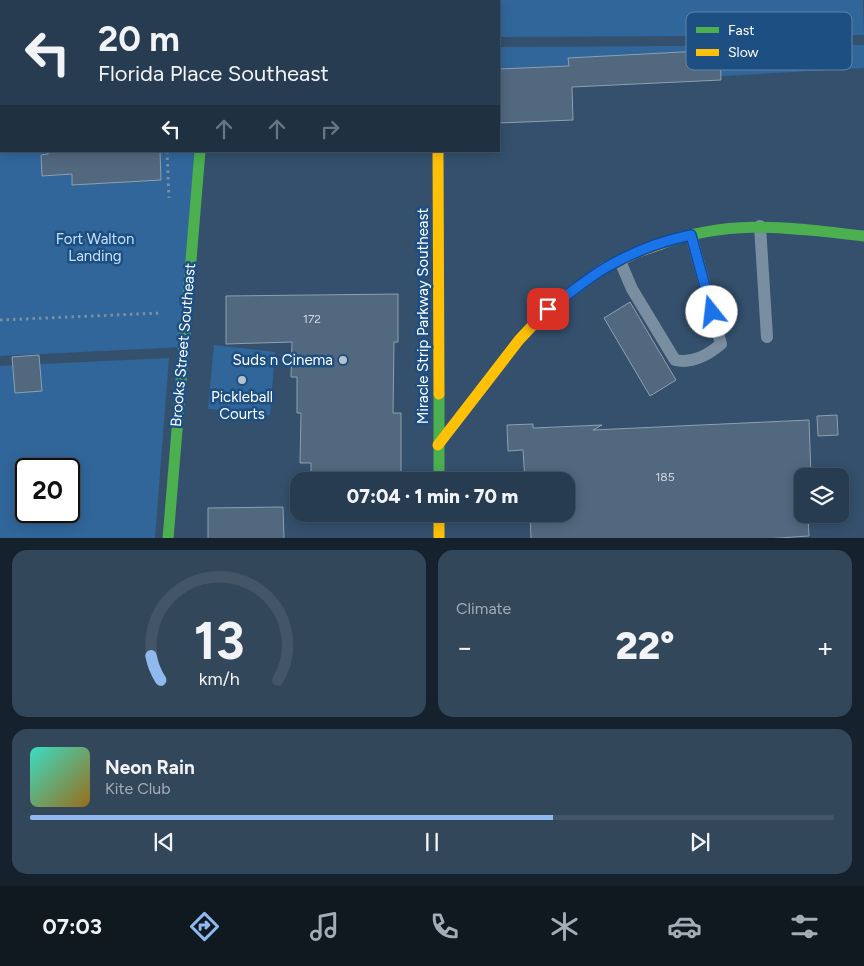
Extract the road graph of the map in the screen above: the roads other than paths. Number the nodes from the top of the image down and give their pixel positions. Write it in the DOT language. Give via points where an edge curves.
graph roads {
  1 [pos="200,152"];
  2 [pos="438,152"];
  3 [pos="760,226"];
  4 [pos="691,235"];
  5 [pos="864,236"];
  6 [pos="620,261"];
  7 [pos="768,337"];
  8 [pos="438,445"];
  9 [pos="439,472"];
  10 [pos="439,522"];
  11 [pos="168,538"];
  12 [pos="439,538"];
  1 -- 11 [label="main road, Brooks Street Southeast"];
  2 -- 8 [label="main road, Miracle Strip Parkway Southeast"];
  3 -- 4 [label="main road" via="717,229"];
  3 -- 5 [label="main road"];
  3 -- 7 [label="lane"];
  4 -- 6 [label="main road"];
  4 -- 6 [label="lane" via="721,344 710,354 684,362 675,360 632,289"];
  6 -- 8 [label="main road" via="604,268 548,309 519,340"];
  8 -- 9 [label="main road, Miracle Strip Parkway Southeast"];
  10 -- 12 [label="main road"];
}
